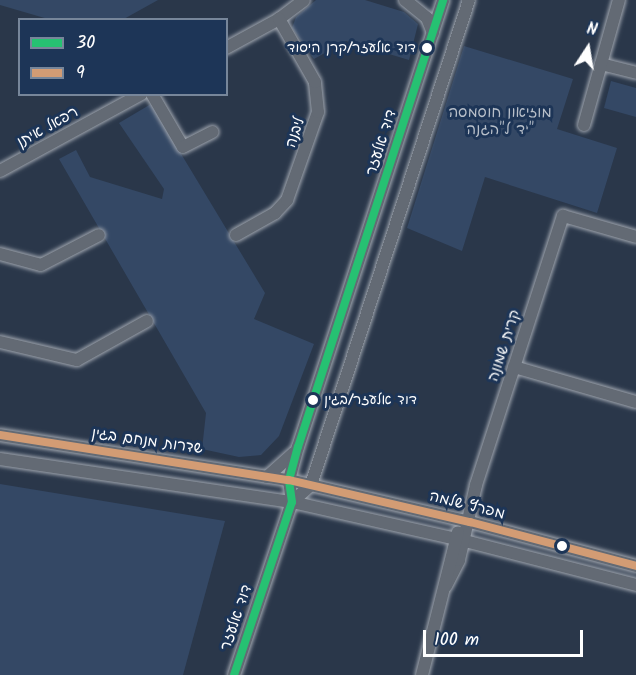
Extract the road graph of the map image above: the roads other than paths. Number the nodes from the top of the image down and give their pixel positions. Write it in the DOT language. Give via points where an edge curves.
graph roads {
  1 [pos="292,0"];
  2 [pos="304,0"];
  3 [pos="405,0"];
  4 [pos="443,0"];
  5 [pos="469,0"];
  6 [pos="619,0"];
  7 [pos="279,19"];
  8 [pos="433,33"];
  9 [pos="228,47"];
  10 [pos="601,64"];
  11 [pos="636,73"];
  12 [pos="137,96"];
  13 [pos="153,96"];
  14 [pos="584,125"];
  15 [pos="212,132"];
  16 [pos="0,171"];
  17 [pos="99,235"];
  18 [pos="236,235"];
  19 [pos="636,237"];
  20 [pos="0,254"];
  21 [pos="147,321"];
  22 [pos="0,342"];
  23 [pos="514,367"];
  24 [pos="636,402"];
  25 [pos="0,435"];
  26 [pos="298,447"];
  27 [pos="0,459"];
  28 [pos="267,477"];
  29 [pos="289,480"];
  30 [pos="311,485"];
  31 [pos="476,485"];
  32 [pos="292,502"];
  33 [pos="454,518"];
  34 [pos="470,522"];
  35 [pos="460,539"];
  36 [pos="636,566"];
  37 [pos="636,585"];
  38 [pos="234,675"];
  39 [pos="422,675"];
  1 -- 7 [label="street"];
  2 -- 7 [label="street"];
  3 -- 8 [label="street" via="427,18"];
  4 -- 8 [label="street, דוד אלעזר"];
  5 -- 30 [label="street"];
  6 -- 10 [label="street"];
  7 -- 9 [label="street"];
  7 -- 18 [label="street, ליבנה" via="315,82 318,113 287,200 274,213"];
  8 -- 26 [label="street, דוד אלעזר"];
  10 -- 11 [label="street"];
  10 -- 14 [label="street"];
  12 -- 16 [label="street, רפאל איתן"];
  13 -- 15 [label="street" via="183,147"];
  17 -- 20 [label="street" via="41,265"];
  19 -- 23 [label="street, קרית שמונה" via="563,216"];
  21 -- 22 [label="street" via="76,360"];
  23 -- 24 [label="street"];
  23 -- 31 [label="street, קרית שמונה"];
  25 -- 28 [label="street, שדרות מנחם בגין"];
  26 -- 28 [label="street" via="288,461"];
  26 -- 29 [label="street, דוד אלעזר"];
  27 -- 32 [label="street"];
  28 -- 29 [label="street, שדרות מנחם בגין"];
  29 -- 30 [label="street, מפרץ שלמה"];
  29 -- 32 [label="street, דוד אלעזר"];
  30 -- 32 [label="street, דוד אלעזר"];
  30 -- 33 [label="street, מפרץ שלמה"];
  31 -- 33 [label="street, קרית שמונה"];
  31 -- 34 [label="street, קרית שמונה"];
  32 -- 35 [label="street"];
  32 -- 38 [label="street, דוד אלעזר"];
  33 -- 34 [label="street, מפרץ שלמה"];
  34 -- 35 [label="street"];
  34 -- 36 [label="street, מפרץ שלמה"];
  35 -- 37 [label="street"];
  35 -- 39 [label="street"];
}
